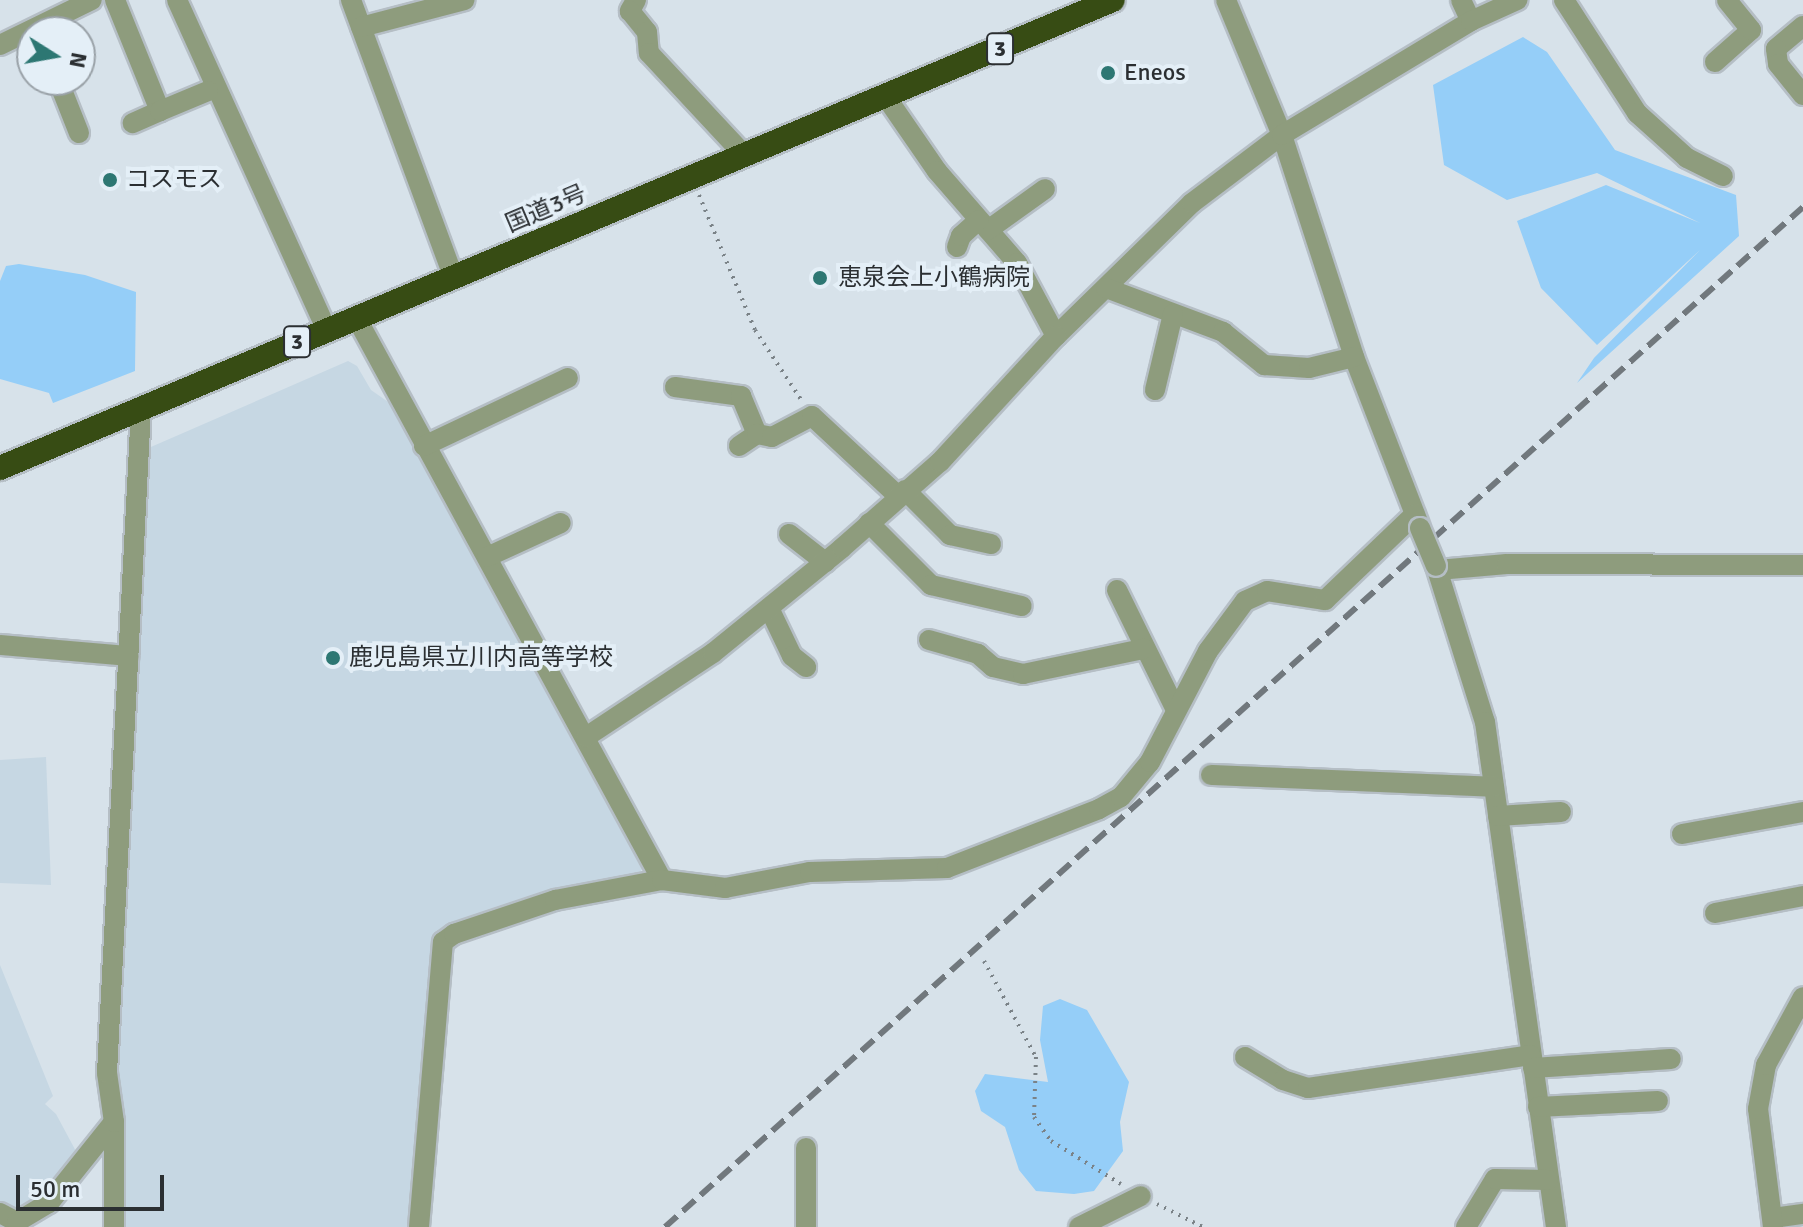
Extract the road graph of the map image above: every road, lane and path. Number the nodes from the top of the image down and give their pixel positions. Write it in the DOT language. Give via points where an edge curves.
graph roads {
  1 [pos="92,0"];
  2 [pos="115,0"];
  3 [pos="177,0"];
  4 [pos="351,0"];
  5 [pos="465,0"];
  6 [pos="636,0"];
  7 [pos="1113,0"];
  8 [pos="1226,0"];
  9 [pos="1461,0"];
  10 [pos="1517,0"];
  11 [pos="1564,0"];
  12 [pos="1727,0"];
  13 [pos="63,16"];
  14 [pos="1471,21"];
  15 [pos="1803,26"];
  16 [pos="361,27"];
  17 [pos="1715,62"];
  18 [pos="208,91"];
  19 [pos="1803,95"];
  20 [pos="64,96"];
  21 [pos="886,97"];
  22 [pos="160,111"];
  23 [pos="133,123"];
  24 [pos="79,133"];
  25 [pos="1282,135"];
  26 [pos="745,156"];
  27 [pos="1723,176"];
  28 [pos="691,178"];
  29 [pos="1045,189"];
  30 [pos="983,225"];
  31 [pos="957,247"];
  32 [pos="454,278"];
  33 [pos="1106,288"];
  34 [pos="1173,314"];
  35 [pos="356,317"];
  36 [pos="327,330"];
  37 [pos="1056,336"];
  38 [pos="1354,357"];
  39 [pos="568,378"];
  40 [pos="675,387"];
  41 [pos="1155,390"];
  42 [pos="141,408"];
  43 [pos="812,416"];
  44 [pos="757,434"];
  45 [pos="424,446"];
  46 [pos="739,446"];
  47 [pos="0,468"];
  48 [pos="901,493"];
  49 [pos="1418,521"];
  50 [pos="561,523"];
  51 [pos="869,523"];
  52 [pos="789,534"];
  53 [pos="991,544"];
  54 [pos="487,557"];
  55 [pos="825,562"];
  56 [pos="1803,565"];
  57 [pos="1437,568"];
  58 [pos="1117,590"];
  59 [pos="1022,606"];
  60 [pos="769,608"];
  61 [pos="929,640"];
  62 [pos="0,645"];
  63 [pos="1143,649"];
  64 [pos="129,656"];
  65 [pos="806,667"];
  66 [pos="1175,708"];
  67 [pos="586,737"];
  68 [pos="1211,775"];
  69 [pos="1494,787"];
  70 [pos="1561,812"];
  71 [pos="1803,812"];
  72 [pos="1498,816"];
  73 [pos="1682,834"];
  74 [pos="662,880"];
  75 [pos="1803,896"];
  76 [pos="1715,913"];
  77 [pos="984,961"];
  78 [pos="1803,997"];
  79 [pos="1245,1057"];
  80 [pos="1671,1059"];
  81 [pos="1532,1062"];
  82 [pos="1658,1101"];
  83 [pos="1538,1107"];
  84 [pos="114,1122"];
  85 [pos="806,1148"];
  86 [pos="1548,1180"];
  87 [pos="1141,1196"];
  88 [pos="0,1213"];
  89 [pos="1803,1214"];
  90 [pos="1773,1222"];
  91 [pos="1468,1225"];
  92 [pos="114,1227"];
  93 [pos="419,1227"];
  94 [pos="806,1227"];
  95 [pos="1079,1227"];
  96 [pos="1203,1227"];
  97 [pos="1556,1227"];
  1 -- 13 [label="street"];
  2 -- 22 [label="street"];
  3 -- 36 [label="street"];
  4 -- 16 [label="street"];
  5 -- 16 [label="street"];
  6 -- 26 [label="street" via="630,11 647,32 649,53"];
  7 -- 21 [label="highway, 国道3号 / 3"];
  8 -- 25 [label="street"];
  9 -- 14 [label="street"];
  10 -- 14 [label="street"];
  11 -- 27 [label="street" via="1637,113 1687,158"];
  12 -- 17 [label="street" via="1751,30"];
  14 -- 25 [label="street"];
  15 -- 19 [label="street" via="1776,49 1778,64"];
  16 -- 32 [label="street"];
  18 -- 22 [label="street"];
  20 -- 24 [label="street"];
  21 -- 26 [label="highway, 国道3号 / 3"];
  21 -- 30 [label="street" via="937,171"];
  22 -- 23 [label="street"];
  25 -- 33 [label="street" via="1192,203"];
  25 -- 38 [label="street"];
  26 -- 28 [label="highway, 国道3号 / 3"];
  28 -- 32 [label="highway, 国道3号 / 3"];
  28 -- 43 [label="path" via="755,330"];
  29 -- 30 [label="street"];
  30 -- 31 [label="street"];
  30 -- 37 [label="street" via="1017,263"];
  32 -- 35 [label="highway, 国道3号 / 3"];
  33 -- 34 [label="street"];
  33 -- 37 [label="street"];
  34 -- 38 [label="street" via="1223,332 1264,365 1309,368"];
  34 -- 41 [label="street"];
  35 -- 36 [label="highway, 国道3号 / 3"];
  35 -- 45 [label="street"];
  36 -- 42 [label="highway, 国道3号 / 3"];
  37 -- 48 [label="street" via="940,462"];
  38 -- 49 [label="street"];
  39 -- 45 [label="street"];
  40 -- 44 [label="street" via="741,396"];
  42 -- 47 [label="highway, 国道3号 / 3"];
  42 -- 64 [label="street"];
  43 -- 44 [label="street" via="772,437"];
  43 -- 48 [label="street"];
  44 -- 46 [label="street"];
  45 -- 54 [label="street"];
  48 -- 51 [label="street"];
  48 -- 53 [label="street" via="950,535"];
  49 -- 57 [label="street, bridge"];
  49 -- 66 [label="street" via="1325,600 1267,591 1245,601"];
  50 -- 54 [label="street"];
  51 -- 55 [label="street"];
  51 -- 59 [label="street" via="931,585"];
  52 -- 55 [label="street"];
  54 -- 67 [label="street"];
  55 -- 60 [label="street"];
  56 -- 57 [label="street"];
  57 -- 69 [label="street" via="1485,722"];
  58 -- 63 [label="street"];
  60 -- 65 [label="street" via="792,656"];
  60 -- 67 [label="street" via="713,653"];
  61 -- 63 [label="street" via="1023,674"];
  62 -- 64 [label="street"];
  63 -- 66 [label="street"];
  64 -- 84 [label="street" via="107,1073"];
  66 -- 74 [label="street" via="1150,762 1121,797 970,862 947,868 810,872 725,888"];
  67 -- 74 [label="street"];
  68 -- 69 [label="street"];
  69 -- 72 [label="street"];
  70 -- 72 [label="street"];
  71 -- 73 [label="street"];
  72 -- 81 [label="street"];
  74 -- 93 [label="street" via="555,900 443,942"];
  75 -- 76 [label="street"];
  77 -- 87 [label="path" via="1036,1057 1034,1117 1051,1141"];
  78 -- 90 [label="street" via="1766,1065 1758,1109"];
  79 -- 81 [label="street" via="1308,1088"];
  80 -- 81 [label="street"];
  81 -- 83 [label="street"];
  82 -- 83 [label="street"];
  83 -- 86 [label="street"];
  84 -- 88 [label="street" via="49,1203 17,1222"];
  84 -- 92 [label="street"];
  85 -- 94 [label="street"];
  86 -- 91 [label="street" via="1495,1179"];
  86 -- 97 [label="street"];
  87 -- 95 [label="street"];
  87 -- 96 [label="path"];
  89 -- 90 [label="street"];
}
